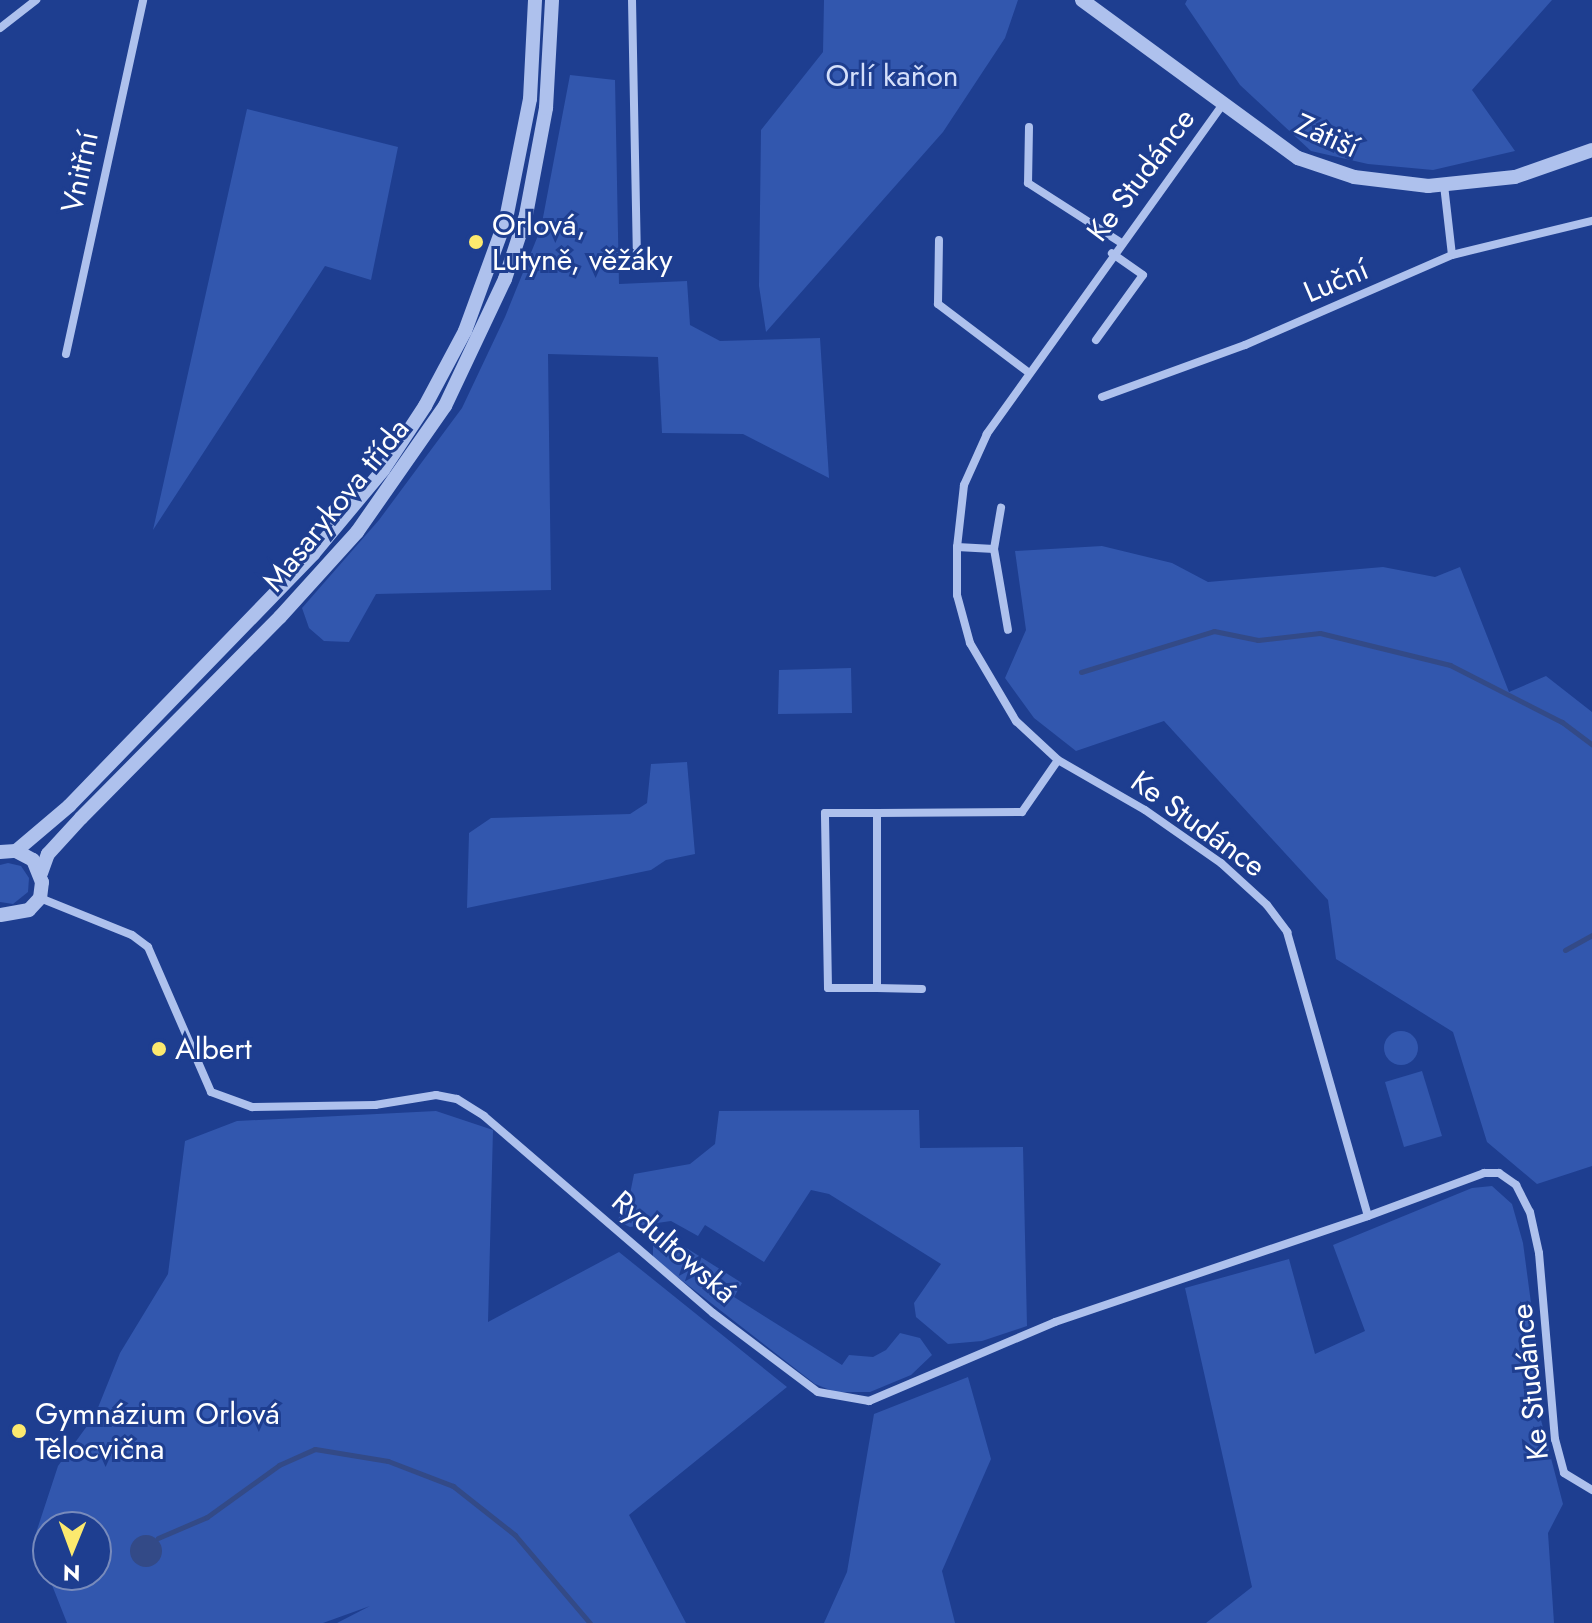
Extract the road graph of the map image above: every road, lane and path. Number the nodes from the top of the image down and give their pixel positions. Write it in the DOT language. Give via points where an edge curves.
graph roads {
  1 [pos="36,0"];
  2 [pos="143,0"];
  3 [pos="535,0"];
  4 [pos="552,0"];
  5 [pos="632,0"];
  6 [pos="1082,0"];
  7 [pos="0,28"];
  8 [pos="1223,104"];
  9 [pos="1029,127"];
  10 [pos="1592,150"];
  11 [pos="1444,185"];
  12 [pos="1592,221"];
  13 [pos="939,240"];
  14 [pos="1120,242"];
  15 [pos="1112,253"];
  16 [pos="1452,255"];
  17 [pos="637,262"];
  18 [pos="1096,340"];
  19 [pos="66,354"];
  20 [pos="1028,372"];
  21 [pos="1102,397"];
  22 [pos="1001,508"];
  23 [pos="957,547"];
  24 [pos="994,549"];
  25 [pos="1008,630"];
  26 [pos="1058,760"];
  27 [pos="877,813"];
  28 [pos="16,851"];
  29 [pos="0,852"];
  30 [pos="41,873"];
  31 [pos="40,898"];
  32 [pos="2,916"];
  33 [pos="877,988"];
  34 [pos="922,989"];
  35 [pos="1368,1216"];
  36 [pos="1592,1490"];
  1 -- 7 [label="street"];
  2 -- 19 [label="street, Vnitřní"];
  3 -- 28 [label="street, Masarykova třída" via="530,99 506,219 465,331 425,406 383,470 313,554 69,806"];
  4 -- 30 [label="street, Masarykova třída" via="546,108 526,215 505,279 445,406 357,532 81,818 48,854"];
  5 -- 17 [label="street"];
  6 -- 8 [label="street, Zátiší"];
  8 -- 11 [label="street, Zátiší" via="1298,158 1354,177"];
  8 -- 14 [label="street, Ke Studánce"];
  9 -- 14 [label="street" via="1028,183"];
  10 -- 11 [label="street, Zátiší" via="1515,177"];
  11 -- 16 [label="street"];
  12 -- 16 [label="street, Luční"];
  13 -- 20 [label="street" via="938,304"];
  14 -- 15 [label="street, Ke Studánce"];
  15 -- 18 [label="street" via="1143,275"];
  15 -- 20 [label="street, Ke Studánce"];
  16 -- 21 [label="street, Luční" via="1245,345"];
  20 -- 23 [label="street, Ke Studánce" via="987,434 964,485"];
  22 -- 24 [label="street"];
  23 -- 24 [label="street"];
  23 -- 26 [label="street, Ke Studánce" via="957,595 970,643 1016,721"];
  24 -- 25 [label="street"];
  26 -- 27 [label="street" via="1022,812"];
  26 -- 35 [label="street, Ke Studánce" via="1145,810 1221,863 1267,905 1287,932"];
  27 -- 33 [label="street"];
  27 -- 33 [label="street" via="825,813 828,988"];
  28 -- 29 [label="street"];
  28 -- 30 [label="street" via="33,860"];
  30 -- 31 [label="street"];
  31 -- 32 [label="street" via="24,913"];
  31 -- 35 [label="street, Rydultowská" via="132,935 148,947 211,1092 252,1107 375,1105 436,1095 457,1099 496,1126 713,1313 818,1392 869,1401 1055,1322"];
  33 -- 34 [label="street"];
  35 -- 36 [label="street, Ke Studánce" via="1484,1173 1499,1173 1516,1185 1530,1212 1539,1253 1555,1439 1564,1473"];
}
